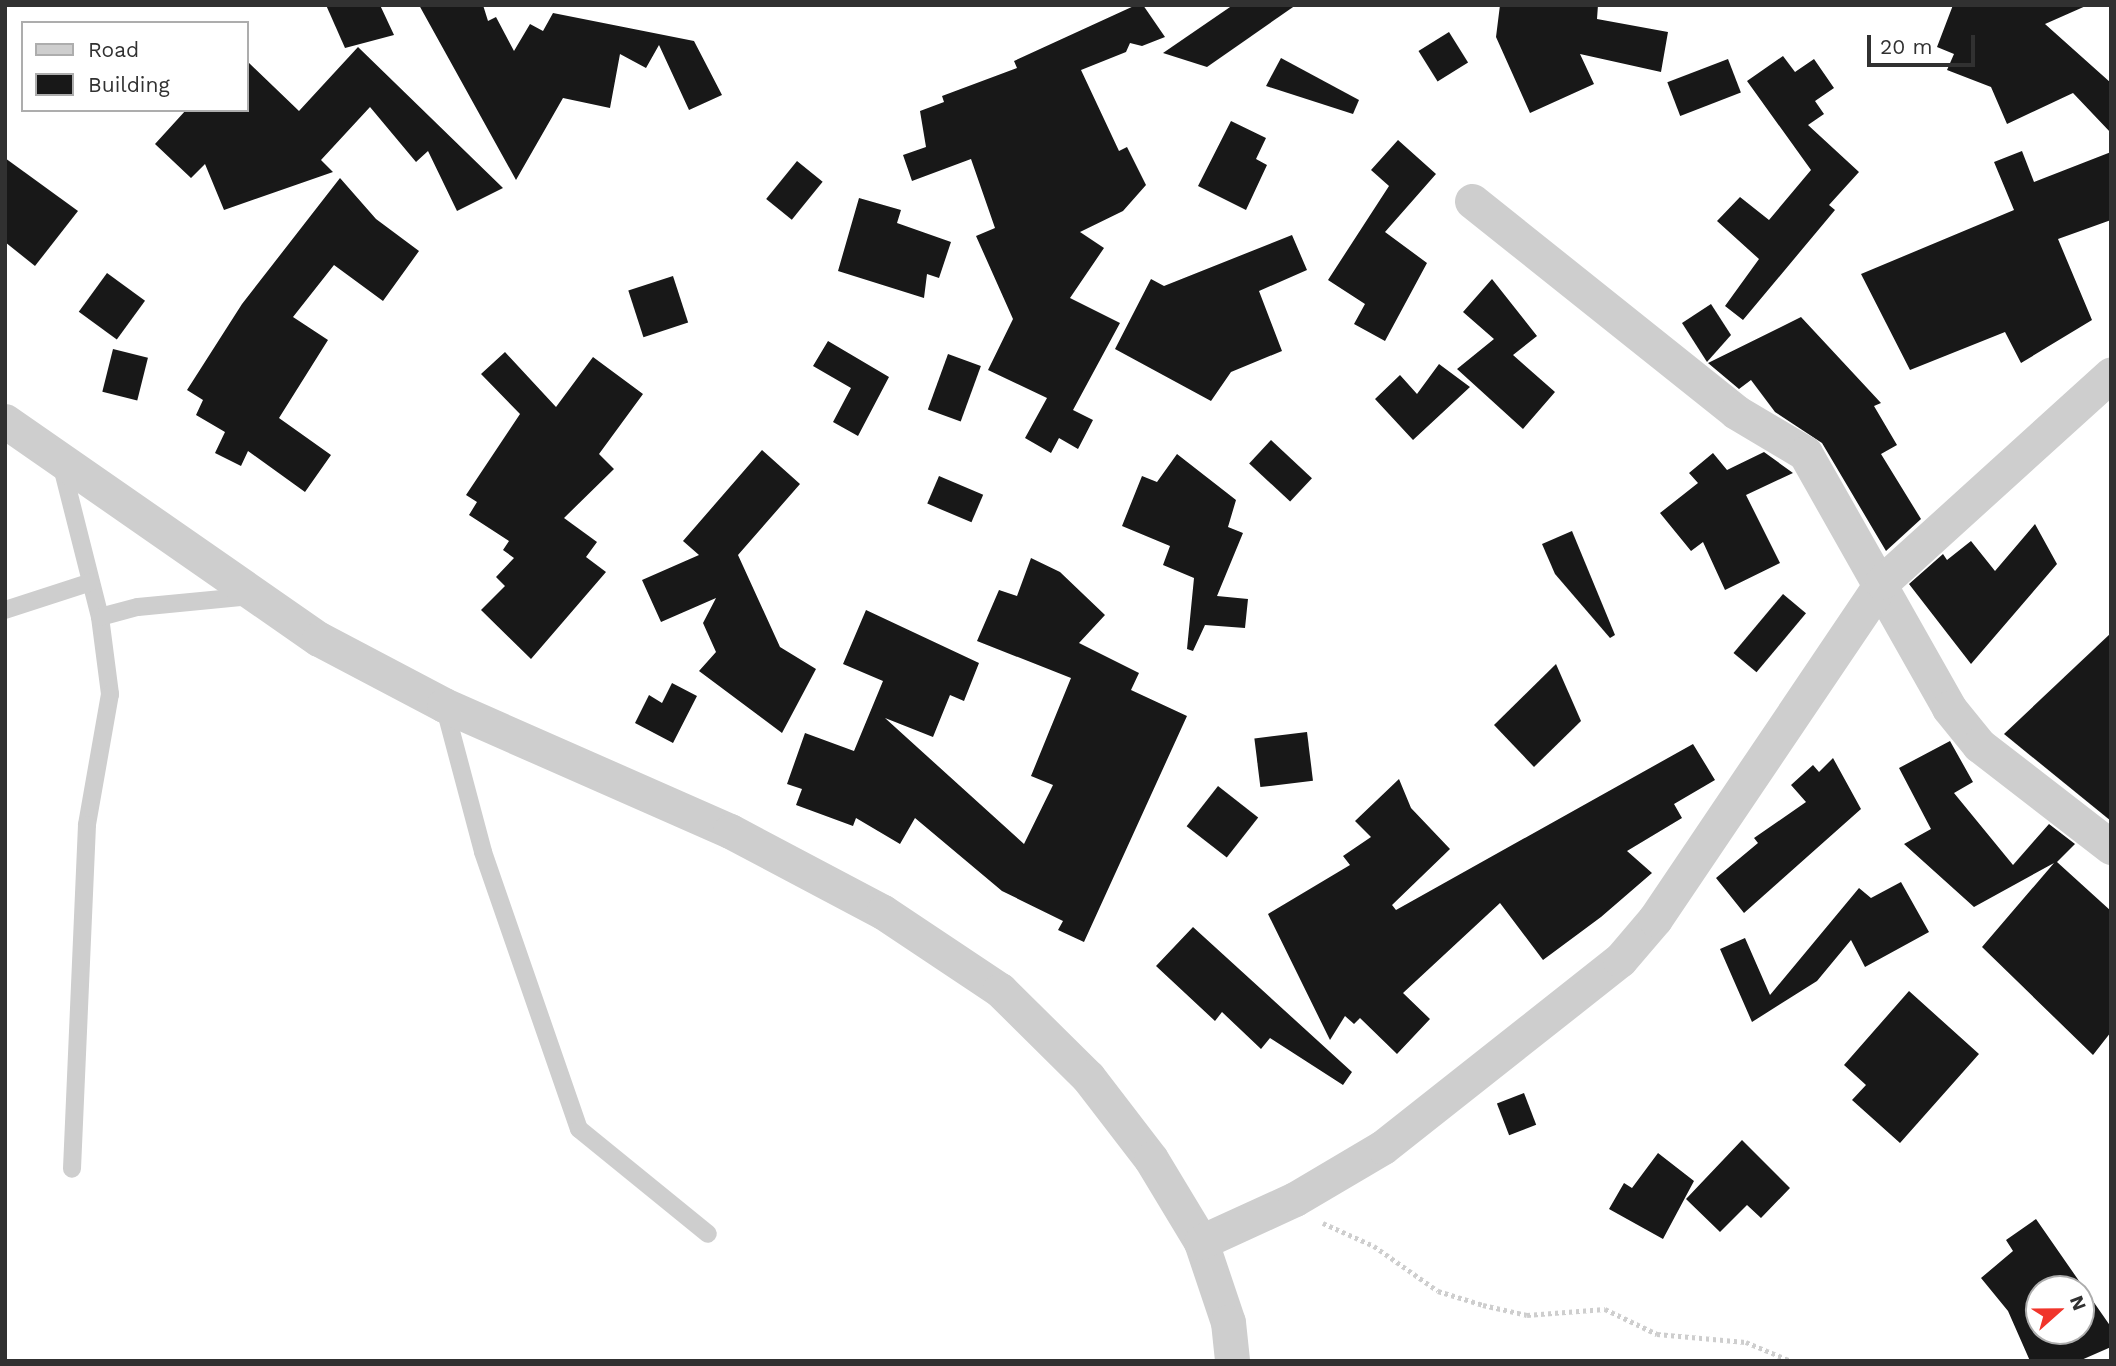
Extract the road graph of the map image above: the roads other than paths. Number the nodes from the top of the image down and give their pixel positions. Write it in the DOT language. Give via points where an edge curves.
graph roads {
  1 [pos="1472,201"];
  2 [pos="2111,374"];
  3 [pos="5,421"];
  4 [pos="60,460"];
  5 [pos="91,582"];
  6 [pos="1882,582"];
  7 [pos="257,596"];
  8 [pos="5,610"];
  9 [pos="100,617"];
  10 [pos="444,705"];
  11 [pos="2111,846"];
  12 [pos="72,1169"];
  13 [pos="708,1234"];
  14 [pos="1200,1242"];
  15 [pos="1232,1361"];
  1 -- 6 [label="street" via="1736,412 1805,453"];
  2 -- 6 [label="street"];
  3 -- 4 [label="street"];
  4 -- 5 [label="lane"];
  4 -- 7 [label="street"];
  5 -- 8 [label="lane"];
  5 -- 9 [label="lane"];
  6 -- 11 [label="street" via="1915,655 1979,745"];
  6 -- 14 [label="street" via="1670,898 1620,960 1383,1147 1272,1209"];
  7 -- 9 [label="lane" via="138,607"];
  7 -- 10 [label="street" via="320,639"];
  9 -- 12 [label="lane" via="110,694 87,825"];
  10 -- 13 [label="lane" via="482,852 567,1107 603,1153"];
  10 -- 14 [label="street" via="730,831 883,912 1000,990 1088,1077 1152,1159"];
  14 -- 15 [label="street" via="1228,1322"];
}
